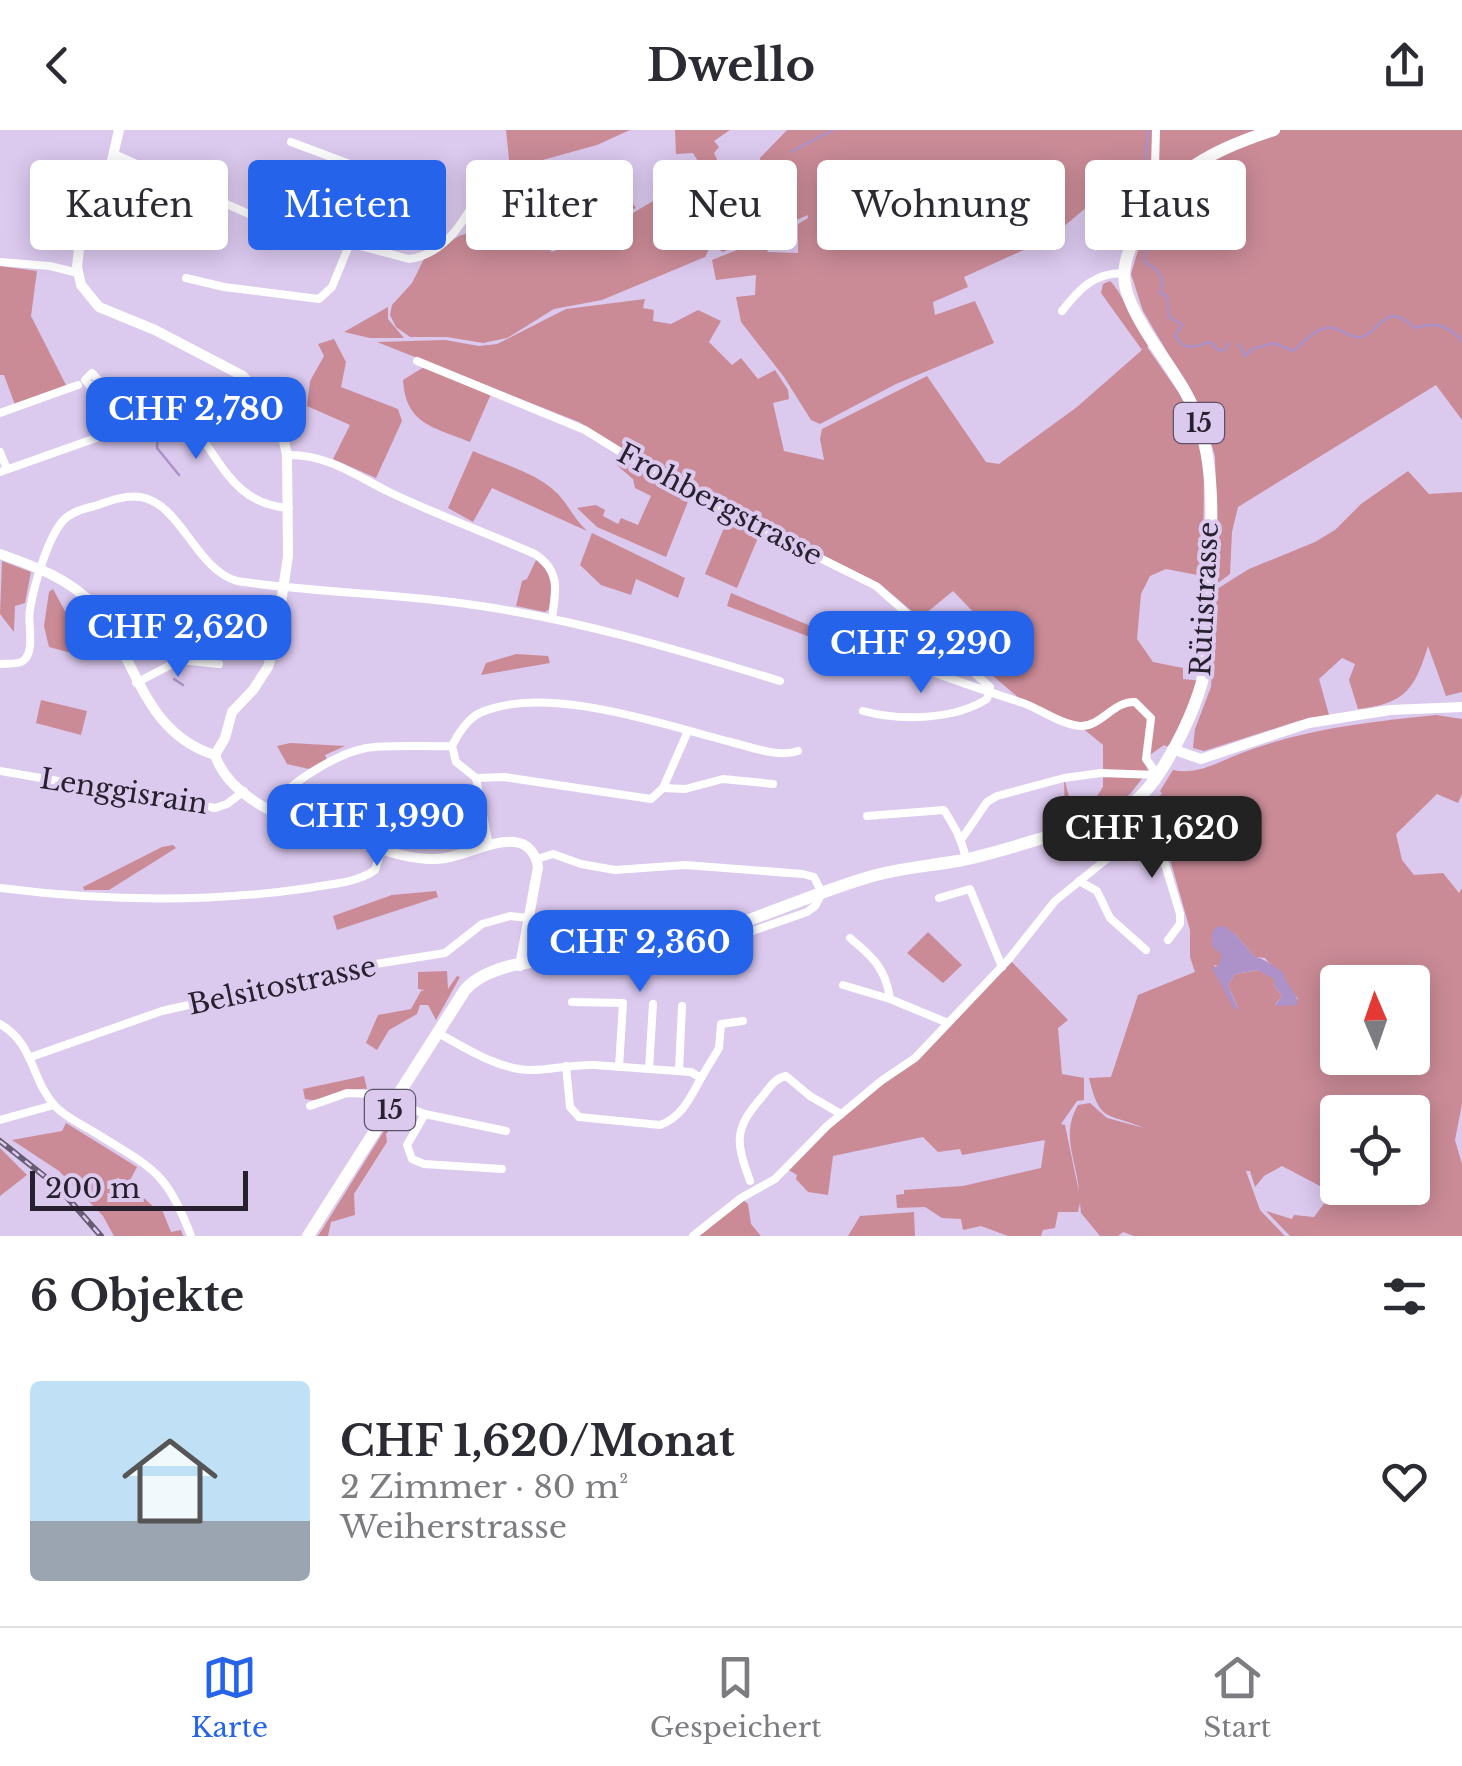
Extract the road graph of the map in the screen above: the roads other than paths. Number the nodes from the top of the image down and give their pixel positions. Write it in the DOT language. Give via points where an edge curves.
graph roads {
  1 [pos="119,130"];
  2 [pos="1156,130"];
  3 [pos="1274,130"];
  4 [pos="1259,132"];
  5 [pos="290,142"];
  6 [pos="114,154"];
  7 [pos="1156,160"];
  8 [pos="1204,160"];
  9 [pos="248,214"];
  10 [pos="466,216"];
  11 [pos="347,250"];
  12 [pos="378,250"];
  13 [pos="1129,250"];
  14 [pos="386,252"];
  15 [pos="0,262"];
  16 [pos="78,273"];
  17 [pos="1123,273"];
  18 [pos="186,278"];
  19 [pos="1062,311"];
  20 [pos="417,361"];
  21 [pos="99,381"];
  22 [pos="78,384"];
  23 [pos="0,412"];
  24 [pos="109,429"];
  25 [pos="0,452"];
  26 [pos="287,456"];
  27 [pos="3,471"];
  28 [pos="289,508"];
  29 [pos="0,554"];
  30 [pos="42,570"];
  31 [pos="286,587"];
  32 [pos="552,618"];
  33 [pos="850,639"];
  34 [pos="0,664"];
  35 [pos="219,664"];
  36 [pos="780,681"];
  37 [pos="136,683"];
  38 [pos="989,693"];
  39 [pos="1462,707"];
  40 [pos="863,712"];
  41 [pos="688,731"];
  42 [pos="452,746"];
  43 [pos="1172,749"];
  44 [pos="798,751"];
  45 [pos="215,755"];
  46 [pos="0,770"];
  47 [pos="1158,775"];
  48 [pos="476,778"];
  49 [pos="773,784"];
  50 [pos="662,788"];
  51 [pos="244,791"];
  52 [pos="1129,806"];
  53 [pos="270,810"];
  54 [pos="867,816"];
  55 [pos="1134,823"];
  56 [pos="963,838"];
  57 [pos="490,846"];
  58 [pos="382,850"];
  59 [pos="537,859"];
  60 [pos="966,859"];
  61 [pos="1078,881"];
  62 [pos="0,888"];
  63 [pos="822,893"];
  64 [pos="940,898"];
  65 [pos="528,918"];
  66 [pos="850,938"];
  67 [pos="1168,940"];
  68 [pos="1146,950"];
  69 [pos="520,966"];
  70 [pos="1002,968"];
  71 [pos="843,985"];
  72 [pos="890,999"];
  73 [pos="572,1002"];
  74 [pos="653,1004"];
  75 [pos="682,1006"];
  76 [pos="743,1021"];
  77 [pos="948,1023"];
  78 [pos="0,1024"];
  79 [pos="440,1034"];
  80 [pos="28,1053"];
  81 [pos="566,1066"];
  82 [pos="620,1066"];
  83 [pos="649,1069"];
  84 [pos="678,1071"];
  85 [pos="701,1078"];
  86 [pos="394,1103"];
  87 [pos="54,1105"];
  88 [pos="310,1106"];
  89 [pos="425,1114"];
  90 [pos="840,1114"];
  91 [pos="0,1120"];
  92 [pos="506,1131"];
  93 [pos="502,1170"];
  94 [pos="750,1181"];
  95 [pos="190,1236"];
  96 [pos="308,1236"];
  97 [pos="692,1236"];
  1 -- 6 [label="street"];
  2 -- 7 [label="street"];
  3 -- 4 [label="main road"];
  4 -- 8 [label="main road"];
  5 -- 14 [label="street" via="394,183 401,206"];
  6 -- 9 [label="street"];
  6 -- 16 [label="street" via="83,236"];
  10 -- 14 [label="street" via="457,231 421,257"];
  11 -- 18 [label="street" via="322,298"];
  12 -- 14 [label="street"];
  13 -- 17 [label="main road"];
  15 -- 16 [label="street"];
  16 -- 26 [label="street" via="98,307 216,360 256,387 278,420"];
  17 -- 19 [label="street" via="1098,277"];
  17 -- 43 [label="main road, Rütistrasse / 15" via="1130,302 1194,410 1208,466 1205,664"];
  20 -- 38 [label="street, Frohbergstrasse" via="570,423 687,492 876,586 990,687"];
  21 -- 28 [label="street" via="167,403 245,494 262,505"];
  22 -- 23 [label="street"];
  24 -- 27 [label="street"];
  25 -- 27 [label="street"];
  26 -- 28 [label="street"];
  26 -- 32 [label="street" via="335,464 535,554 555,575"];
  28 -- 31 [label="street"];
  29 -- 30 [label="street"];
  30 -- 31 [label="street" via="68,516 140,497 164,508 220,574"];
  30 -- 34 [label="street" via="29,610 25,659"];
  30 -- 37 [label="street" via="94,606"];
  31 -- 32 [label="street"];
  31 -- 45 [label="street" via="268,668 232,712"];
  32 -- 36 [label="street"];
  33 -- 38 [label="street, Frohbergstrasse"];
  35 -- 37 [label="street" via="180,660"];
  37 -- 45 [label="street" via="189,744"];
  38 -- 40 [label="street" via="955,712"];
  38 -- 47 [label="street, Frohbergstrasse" via="1080,726 1135,702 1151,718 1146,759"];
  39 -- 43 [label="street" via="1309,723 1201,759"];
  41 -- 42 [label="street" via="603,710 518,704 476,715"];
  41 -- 44 [label="street" via="758,749"];
  41 -- 50 [label="street"];
  42 -- 48 [label="street" via="459,765"];
  42 -- 53 [label="street" via="364,748 308,774"];
  43 -- 47 [label="main road, Rütistrasse / 15"];
  45 -- 51 [label="street" via="222,772"];
  46 -- 51 [label="street, Lenggisrain" via="215,808"];
  47 -- 52 [label="main road, Rütistrasse / 15"];
  47 -- 56 [label="street" via="1101,773 997,796"];
  48 -- 50 [label="street" via="638,798 654,798"];
  48 -- 57 [label="street"];
  49 -- 50 [label="street" via="723,778"];
  51 -- 53 [label="street"];
  52 -- 55 [label="street"];
  52 -- 60 [label="main road, Rütistrasse / 15" via="1090,825"];
  53 -- 58 [label="street"];
  54 -- 56 [label="street" via="944,810"];
  55 -- 61 [label="street" via="1124,845"];
  55 -- 67 [label="street" via="1162,845 1180,914"];
  56 -- 60 [label="street"];
  57 -- 58 [label="street" via="435,859"];
  57 -- 59 [label="street" via="521,843"];
  58 -- 62 [label="street" via="375,870 364,876 224,898 105,898"];
  59 -- 63 [label="street" via="553,854 615,870 685,866 811,876"];
  59 -- 65 [label="street"];
  60 -- 63 [label="main road, Rütistrasse / 15" via="882,873"];
  61 -- 68 [label="street" via="1097,891 1110,918"];
  61 -- 70 [label="street"];
  63 -- 69 [label="main road, Rütistrasse / 15" via="678,943"];
  64 -- 70 [label="street" via="970,889"];
  65 -- 69 [label="street"];
  65 -- 80 [label="street, Belsitostrasse" via="482,924 445,954 162,1011"];
  66 -- 72 [label="street" via="881,965"];
  69 -- 79 [label="main road, Rütistrasse / 15" via="491,971 471,984"];
  70 -- 77 [label="street"];
  71 -- 72 [label="street"];
  72 -- 77 [label="street"];
  73 -- 82 [label="street" via="623,1003"];
  74 -- 83 [label="street"];
  75 -- 84 [label="street"];
  76 -- 85 [label="street" via="720,1024 719,1048"];
  77 -- 90 [label="street" via="916,1058"];
  78 -- 80 [label="street"];
  79 -- 81 [label="street" via="511,1068"];
  79 -- 86 [label="main road, Rütistrasse / 15"];
  80 -- 87 [label="street"];
  81 -- 82 [label="street"];
  81 -- 85 [label="street" via="570,1107 579,1117 660,1125 684,1108"];
  82 -- 83 [label="street"];
  83 -- 84 [label="street"];
  84 -- 85 [label="street"];
  86 -- 88 [label="street" via="350,1092"];
  86 -- 89 [label="street"];
  86 -- 96 [label="main road, Rütistrasse / 15"];
  87 -- 91 [label="street"];
  87 -- 95 [label="street" via="156,1171"];
  89 -- 92 [label="street"];
  89 -- 93 [label="street" via="407,1145 412,1160"];
  90 -- 94 [label="street" via="786,1076 777,1078 739,1131"];
  90 -- 97 [label="street" via="776,1179"];
}
